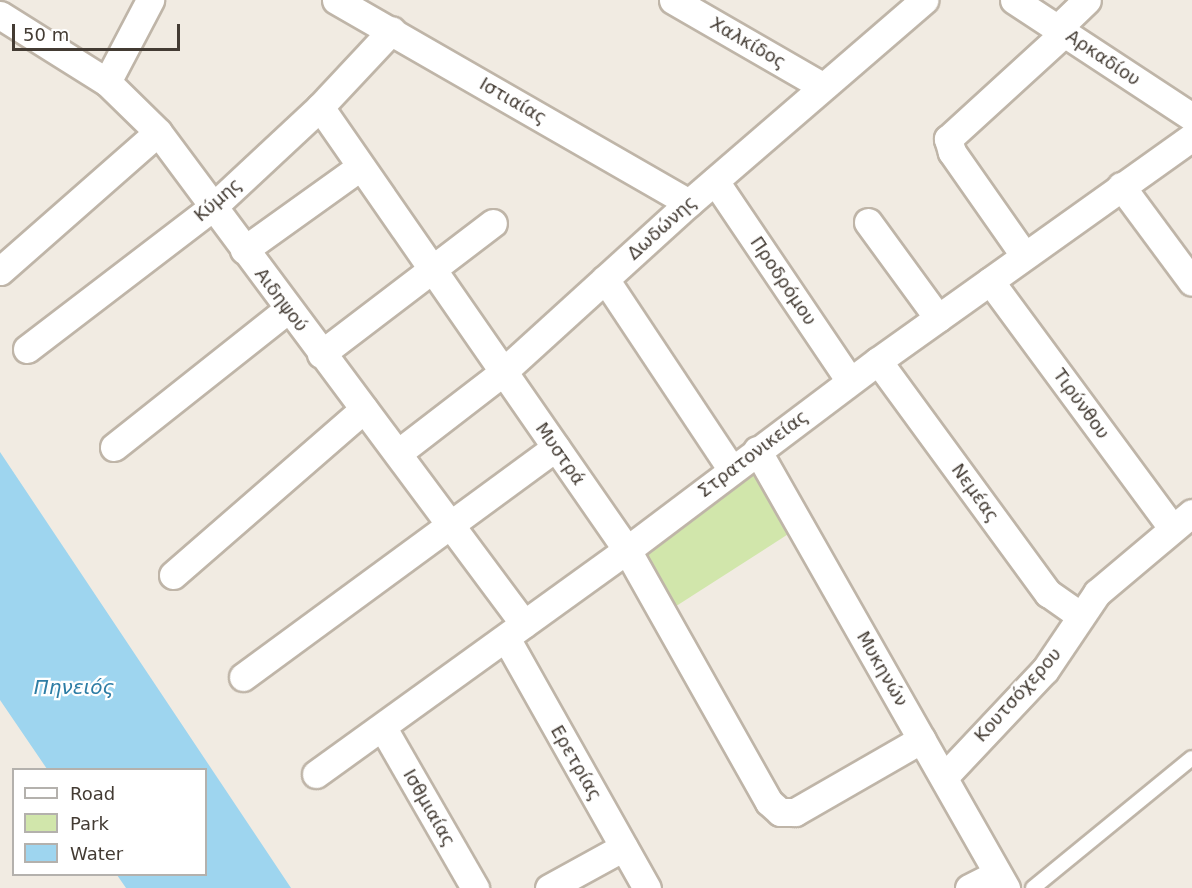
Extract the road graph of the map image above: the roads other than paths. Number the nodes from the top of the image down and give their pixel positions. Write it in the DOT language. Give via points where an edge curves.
graph roads {
  1 [pos="150,0"];
  2 [pos="336,0"];
  3 [pos="673,0"];
  4 [pos="924,0"];
  5 [pos="1014,0"];
  6 [pos="1087,0"];
  7 [pos="0,15"];
  8 [pos="392,30"];
  9 [pos="1062,30"];
  10 [pos="106,82"];
  11 [pos="822,86"];
  12 [pos="320,107"];
  13 [pos="1192,117"];
  14 [pos="158,132"];
  15 [pos="1192,138"];
  16 [pos="360,167"];
  17 [pos="715,181"];
  18 [pos="1121,186"];
  19 [pos="689,203"];
  20 [pos="214,206"];
  21 [pos="868,222"];
  22 [pos="493,223"];
  23 [pos="244,250"];
  24 [pos="1024,255"];
  25 [pos="432,269"];
  26 [pos="0,271"];
  27 [pos="605,279"];
  28 [pos="990,281"];
  29 [pos="1192,282"];
  30 [pos="288,309"];
  31 [pos="938,318"];
  32 [pos="27,349"];
  33 [pos="321,354"];
  34 [pos="878,361"];
  35 [pos="502,372"];
  36 [pos="850,381"];
  37 [pos="364,410"];
  38 [pos="114,447"];
  39 [pos="556,447"];
  40 [pos="757,450"];
  41 [pos="398,453"];
  42 [pos="731,469"];
  43 [pos="1182,520"];
  44 [pos="452,525"];
  45 [pos="627,550"];
  46 [pos="173,575"];
  47 [pos="1080,615"];
  48 [pos="515,631"];
  49 [pos="243,677"];
  50 [pos="383,728"];
  51 [pos="922,740"];
  52 [pos="1191,761"];
  53 [pos="316,774"];
  54 [pos="944,777"];
  55 [pos="624,847"];
  56 [pos="1001,881"];
  57 [pos="475,888"];
  58 [pos="549,888"];
  59 [pos="647,888"];
  60 [pos="969,888"];
  61 [pos="1033,888"];
  1 -- 10 [label="street"];
  2 -- 8 [label="street, Ιστιαίας"];
  3 -- 11 [label="street, Χαλκίδος"];
  4 -- 11 [label="street, Δωδώνης"];
  5 -- 9 [label="street, Αρκαδίου"];
  6 -- 9 [label="street"];
  7 -- 10 [label="street, Αιδηψού"];
  8 -- 12 [label="street, Κύμης"];
  8 -- 19 [label="street, Ιστιαίας"];
  9 -- 13 [label="street, Αρκαδίου"];
  9 -- 24 [label="street" via="948,139 952,152"];
  10 -- 14 [label="street, Αιδηψού"];
  11 -- 17 [label="street, Δωδώνης"];
  12 -- 16 [label="street, Μυστρά"];
  12 -- 20 [label="street, Κύμης"];
  14 -- 20 [label="street, Αιδηψού"];
  14 -- 26 [label="street"];
  15 -- 18 [label="street, Στρατονικείας"];
  16 -- 23 [label="street"];
  16 -- 25 [label="street, Μυστρά"];
  17 -- 19 [label="street, Δωδώνης"];
  17 -- 36 [label="street, Προδρόμου"];
  18 -- 24 [label="street, Στρατονικείας"];
  18 -- 29 [label="street"];
  19 -- 27 [label="street, Δωδώνης"];
  20 -- 23 [label="street, Αιδηψού"];
  20 -- 32 [label="street, Κύμης"];
  21 -- 31 [label="street"];
  22 -- 25 [label="street"];
  23 -- 30 [label="street, Αιδηψού"];
  24 -- 28 [label="street, Στρατονικείας"];
  25 -- 33 [label="street"];
  25 -- 35 [label="street, Μυστρά"];
  27 -- 35 [label="street, Δωδώνης"];
  27 -- 42 [label="street"];
  28 -- 31 [label="street, Στρατονικείας"];
  28 -- 43 [label="street, Τιρύνθου"];
  30 -- 33 [label="street, Αιδηψού"];
  30 -- 38 [label="street"];
  31 -- 34 [label="street, Στρατονικείας"];
  33 -- 37 [label="street, Αιδηψού"];
  34 -- 36 [label="street, Στρατονικείας"];
  34 -- 47 [label="street, Νεμέας" via="1048,593"];
  35 -- 39 [label="street, Μυστρά"];
  35 -- 41 [label="street, Δωδώνης"];
  36 -- 40 [label="street, Στρατονικείας"];
  37 -- 41 [label="street, Αιδηψού"];
  37 -- 46 [label="street"];
  39 -- 44 [label="street"];
  39 -- 45 [label="street, Μυστρά"];
  40 -- 42 [label="street, Στρατονικείας"];
  40 -- 51 [label="street, Μυκηνών"];
  41 -- 44 [label="street, Αιδηψού"];
  42 -- 45 [label="street, Στρατονικείας"];
  43 -- 47 [label="street, Κουτσόχερου" via="1107,582"];
  44 -- 48 [label="street, Αιδηψού"];
  44 -- 49 [label="street"];
  45 -- 48 [label="street, Στρατονικείας"];
  45 -- 51 [label="street, Μυστρά" via="769,802 780,812 795,812"];
  47 -- 54 [label="street, Κουτσόχερου" via="1045,670"];
  48 -- 50 [label="street, Στρατονικείας"];
  48 -- 55 [label="street, Ερετρίας"];
  50 -- 53 [label="street, Στρατονικείας"];
  50 -- 57 [label="street, Ισθμιαίας"];
  51 -- 54 [label="street, Μυκηνών"];
  52 -- 61 [label="lane"];
  54 -- 56 [label="street, Μυκηνών"];
  55 -- 58 [label="street"];
  55 -- 59 [label="street, Ερετρίας"];
  56 -- 60 [label="street"];
}
